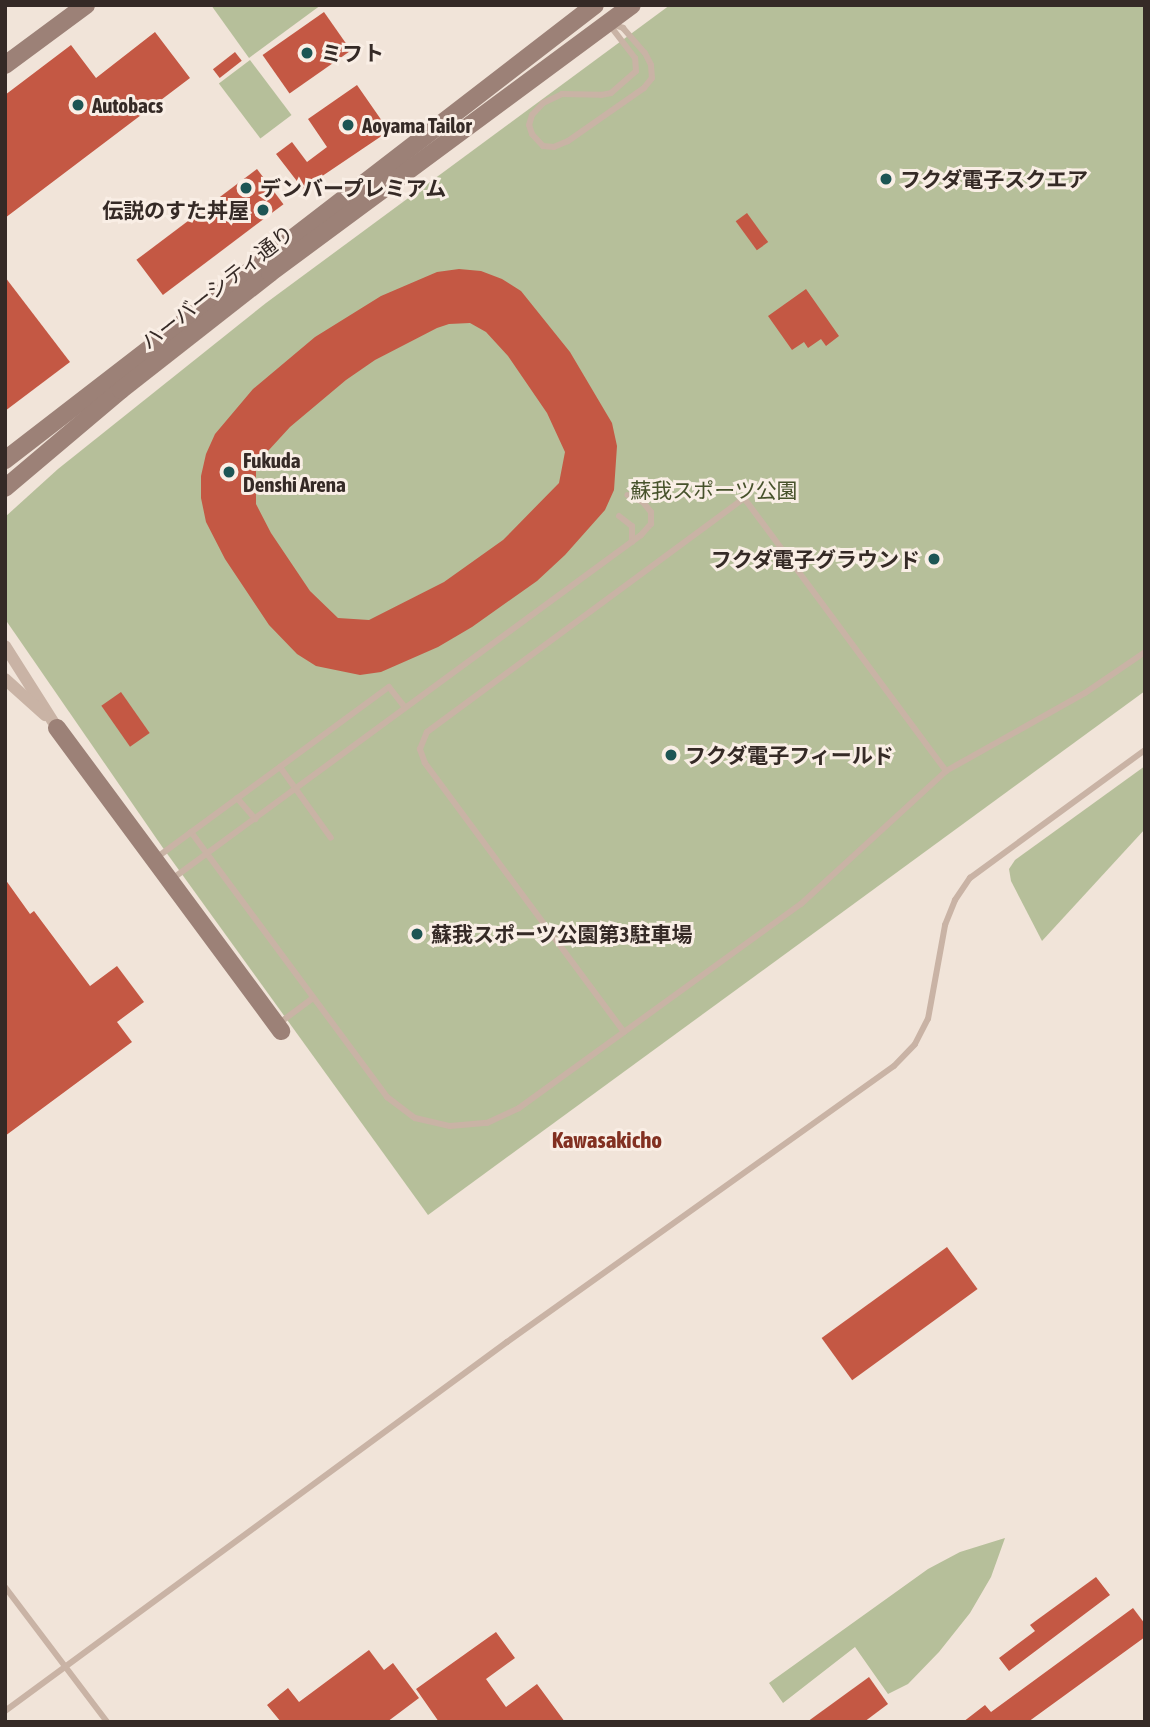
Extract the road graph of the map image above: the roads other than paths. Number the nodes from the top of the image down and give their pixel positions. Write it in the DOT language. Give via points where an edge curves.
graph roads {
  1 [pos="86,5"];
  2 [pos="595,5"];
  3 [pos="632,5"];
  4 [pos="608,23"];
  5 [pos="5,65"];
  6 [pos="5,460"];
  7 [pos="5,488"];
  8 [pos="627,495"];
  9 [pos="619,516"];
  10 [pos="632,543"];
  11 [pos="5,646"];
  12 [pos="1145,652"];
  13 [pos="15,659"];
  14 [pos="5,676"];
  15 [pos="404,706"];
  16 [pos="57,728"];
  17 [pos="1145,750"];
  18 [pos="280,767"];
  19 [pos="946,771"];
  20 [pos="294,787"];
  21 [pos="237,798"];
  22 [pos="255,819"];
  23 [pos="191,832"];
  24 [pos="331,838"];
  25 [pos="207,853"];
  26 [pos="154,860"];
  27 [pos="169,881"];
  28 [pos="313,998"];
  29 [pos="279,1028"];
  30 [pos="624,1032"];
  31 [pos="5,1587"];
  32 [pos="66,1668"];
  33 [pos="5,1711"];
  34 [pos="107,1722"];
  1 -- 5 [label="street"];
  2 -- 4 [label="street"];
  2 -- 6 [label="street, ハーバーシティ通り"];
  3 -- 4 [label="street, ハーバーシティ通り"];
  4 -- 4 [label="lane" via="623,28 645,53 652,78 568,141 543,146 529,125 543,103 562,94 611,93 636,71 635,58"];
  4 -- 7 [label="street, ハーバーシティ通り" via="270,273"];
  8 -- 10 [label="lane" via="643,502 652,517 647,530"];
  9 -- 10 [label="lane" via="632,526"];
  10 -- 15 [label="lane"];
  11 -- 13 [label="street"];
  12 -- 19 [label="lane" via="1085,693"];
  13 -- 14 [label="street"];
  13 -- 16 [label="street"];
  14 -- 16 [label="street"];
  15 -- 18 [label="lane" via="389,687"];
  15 -- 20 [label="lane"];
  16 -- 26 [label="street"];
  17 -- 32 [label="lane" via="970,878 945,925 928,1019 915,1044 894,1066 399,1420"];
  18 -- 20 [label="lane"];
  18 -- 21 [label="lane"];
  19 -- 30 [label="lane" via="801,904"];
  19 -- 30 [label="lane" via="744,498 427,732 420,748 425,763"];
  20 -- 22 [label="lane"];
  20 -- 24 [label="lane"];
  21 -- 22 [label="lane"];
  21 -- 23 [label="lane"];
  22 -- 25 [label="lane"];
  23 -- 25 [label="lane"];
  23 -- 26 [label="lane"];
  25 -- 27 [label="lane"];
  25 -- 28 [label="lane"];
  26 -- 27 [label="street"];
  27 -- 29 [label="street"];
  28 -- 29 [label="lane"];
  28 -- 30 [label="lane" via="387,1097 415,1118 450,1126 487,1124 519,1108"];
  31 -- 32 [label="lane"];
  32 -- 33 [label="lane"];
  32 -- 34 [label="lane"];
}
